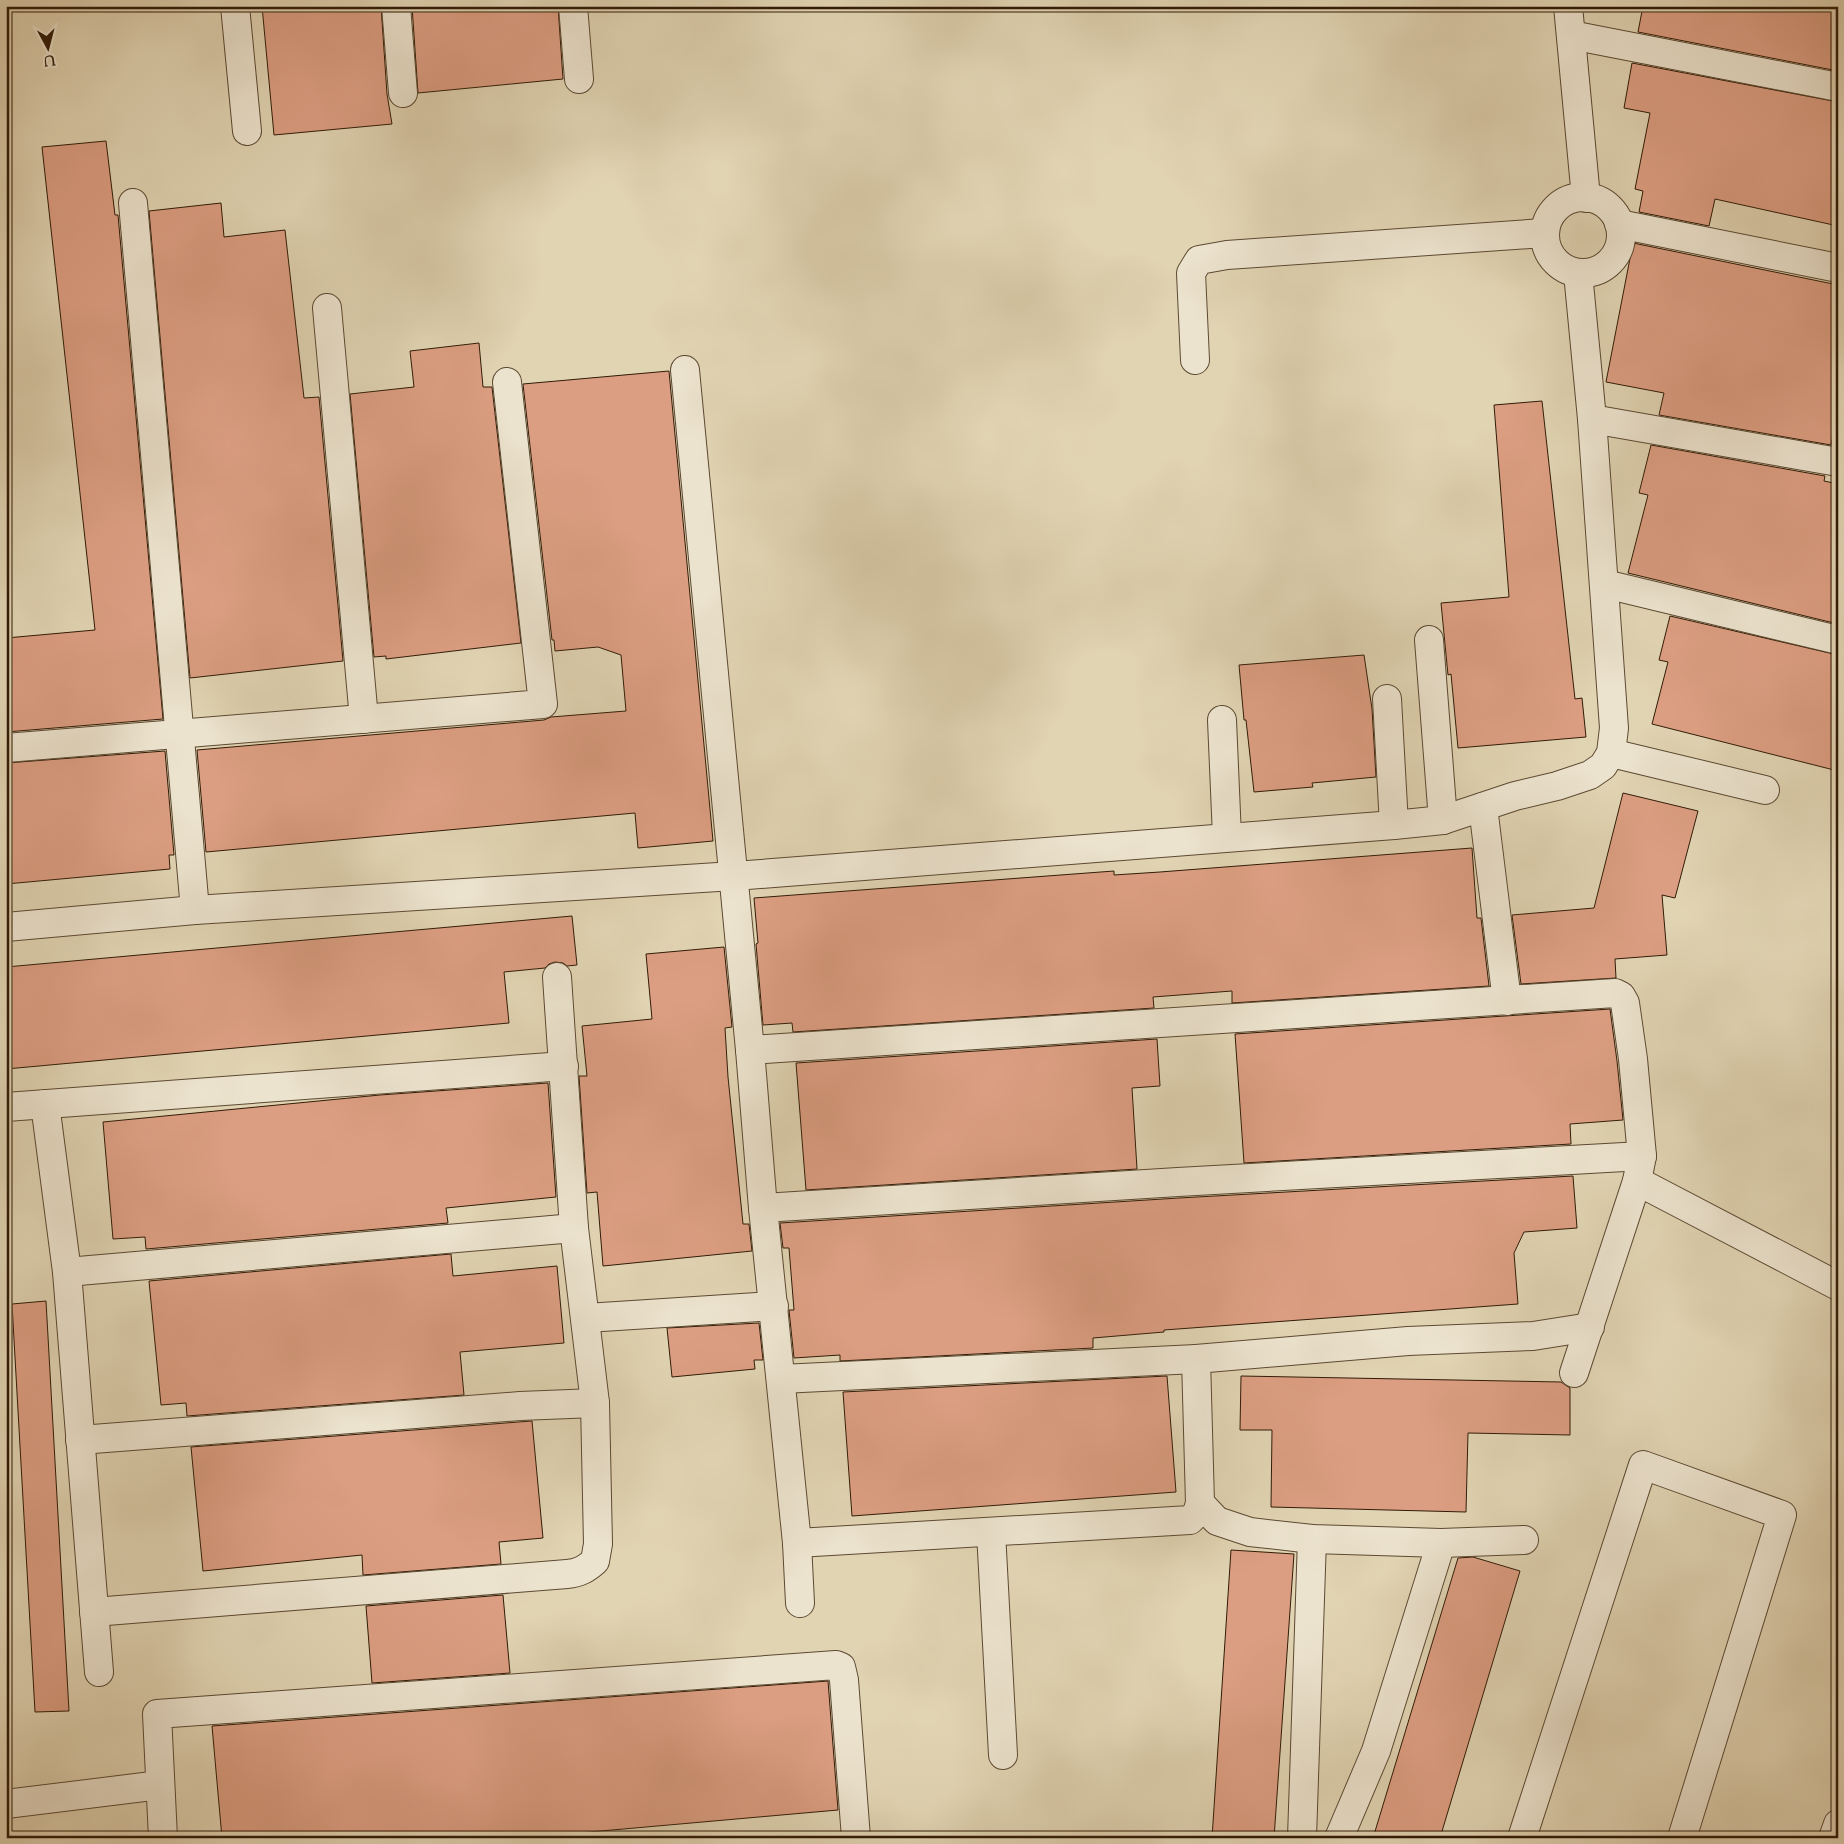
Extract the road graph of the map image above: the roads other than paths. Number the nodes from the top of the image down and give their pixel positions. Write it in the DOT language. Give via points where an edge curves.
graph roads {
  1 [pos="235,6"];
  2 [pos="396,6"];
  3 [pos="573,6"];
  4 [pos="1568,6"];
  5 [pos="1571,35"];
  6 [pos="579,79"];
  7 [pos="1838,87"];
  8 [pos="403,93"];
  9 [pos="247,131"];
  10 [pos="1586,198"];
  11 [pos="133,203"];
  12 [pos="1619,224"];
  13 [pos="1544,233"];
  14 [pos="1838,268"];
  15 [pos="1578,273"];
  16 [pos="327,308"];
  17 [pos="1195,360"];
  18 [pos="685,370"];
  19 [pos="508,382"];
  20 [pos="1592,418"];
  21 [pos="1838,462"];
  22 [pos="1605,584"];
  23 [pos="1429,640"];
  24 [pos="1838,640"];
  25 [pos="1387,699"];
  26 [pos="364,719"];
  27 [pos="1222,720"];
  28 [pos="180,733"];
  29 [pos="6,748"];
  30 [pos="1611,754"];
  31 [pos="1765,790"];
  32 [pos="1483,808"];
  33 [pos="1443,820"];
  34 [pos="1394,824"];
  35 [pos="1227,837"];
  36 [pos="734,876"];
  37 [pos="195,910"];
  38 [pos="6,928"];
  39 [pos="557,977"];
  40 [pos="1507,1001"];
  41 [pos="750,1050"];
  42 [pos="564,1066"];
  43 [pos="45,1104"];
  44 [pos="6,1107"];
  45 [pos="1639,1168"];
  46 [pos="763,1208"];
  47 [pos="574,1228"];
  48 [pos="67,1272"];
  49 [pos="1838,1286"];
  50 [pos="774,1306"];
  51 [pos="586,1318"];
  52 [pos="1590,1327"];
  53 [pos="1196,1359"];
  54 [pos="1574,1373"];
  55 [pos="781,1379"];
  56 [pos="595,1403"];
  57 [pos="80,1440"];
  58 [pos="1200,1503"];
  59 [pos="991,1532"];
  60 [pos="1312,1539"];
  61 [pos="1524,1540"];
  62 [pos="797,1543"];
  63 [pos="1441,1543"];
  64 [pos="800,1603"];
  65 [pos="94,1612"];
  66 [pos="99,1672"];
  67 [pos="1003,1755"];
  68 [pos="160,1785"];
  69 [pos="6,1804"];
  70 [pos="1838,1824"];
  71 [pos="162,1838"];
  72 [pos="856,1838"];
  73 [pos="1302,1838"];
  74 [pos="1339,1838"];
  75 [pos="1522,1838"];
  76 [pos="1682,1838"];
  77 [pos="1833,1838"];
  1 -- 9 [label="street"];
  2 -- 8 [label="street"];
  3 -- 6 [label="street"];
  4 -- 5 [label="street"];
  5 -- 7 [label="street"];
  5 -- 10 [label="street"];
  10 -- 12 [label="street" via="1610,209"];
  10 -- 13 [label="street" via="1571,199 1558,207"];
  11 -- 28 [label="street"];
  12 -- 14 [label="street"];
  12 -- 15 [label="street" via="1619,245 1609,263 1600,269"];
  13 -- 15 [label="street" via="1553,260"];
  13 -- 17 [label="street" via="1227,255 1199,260 1191,273"];
  15 -- 20 [label="street"];
  16 -- 26 [label="street"];
  18 -- 36 [label="street"];
  19 -- 26 [label="street" via="543,704"];
  20 -- 21 [label="street"];
  20 -- 22 [label="street"];
  22 -- 24 [label="street"];
  22 -- 30 [label="street" via="1614,728"];
  23 -- 33 [label="street"];
  25 -- 34 [label="street"];
  26 -- 28 [label="street"];
  27 -- 35 [label="street"];
  28 -- 29 [label="street"];
  28 -- 37 [label="street"];
  30 -- 31 [label="street"];
  30 -- 32 [label="street" via="1603,766 1590,775"];
  32 -- 33 [label="street"];
  32 -- 40 [label="street"];
  33 -- 34 [label="street"];
  34 -- 35 [label="street"];
  35 -- 36 [label="street"];
  36 -- 37 [label="street"];
  36 -- 41 [label="street"];
  37 -- 38 [label="street"];
  39 -- 42 [label="street"];
  40 -- 41 [label="street"];
  40 -- 45 [label="street" via="1615,993 1621,996 1625,1003 1633,1059"];
  41 -- 46 [label="street"];
  42 -- 43 [label="street"];
  42 -- 47 [label="street"];
  43 -- 44 [label="street"];
  43 -- 48 [label="street"];
  45 -- 46 [label="street" via="1188,1181"];
  45 -- 49 [label="street"];
  45 -- 52 [label="street"];
  46 -- 50 [label="street"];
  47 -- 48 [label="street"];
  47 -- 51 [label="street"];
  48 -- 57 [label="street"];
  50 -- 51 [label="street"];
  50 -- 55 [label="street"];
  51 -- 56 [label="street"];
  52 -- 53 [label="street" via="1533,1336 1408,1341"];
  52 -- 54 [label="street"];
  53 -- 55 [label="street"];
  53 -- 58 [label="street"];
  55 -- 62 [label="street"];
  56 -- 57 [label="street"];
  56 -- 65 [label="street" via="597,1553 595,1561 578,1573"];
  57 -- 65 [label="street"];
  58 -- 59 [label="street" via="1190,1520 1181,1522"];
  58 -- 60 [label="street" via="1217,1521 1250,1532"];
  59 -- 62 [label="street"];
  59 -- 67 [label="street"];
  60 -- 63 [label="street"];
  60 -- 73 [label="street"];
  61 -- 63 [label="street"];
  62 -- 64 [label="street"];
  63 -- 74 [label="street" via="1376,1752"];
  65 -- 66 [label="street"];
  68 -- 69 [label="street"];
  68 -- 71 [label="street"];
  68 -- 72 [label="street" via="157,1714 839,1665 844,1680"];
  70 -- 77 [label="street"];
  75 -- 76 [label="street" via="1643,1465 1782,1515"];
}
